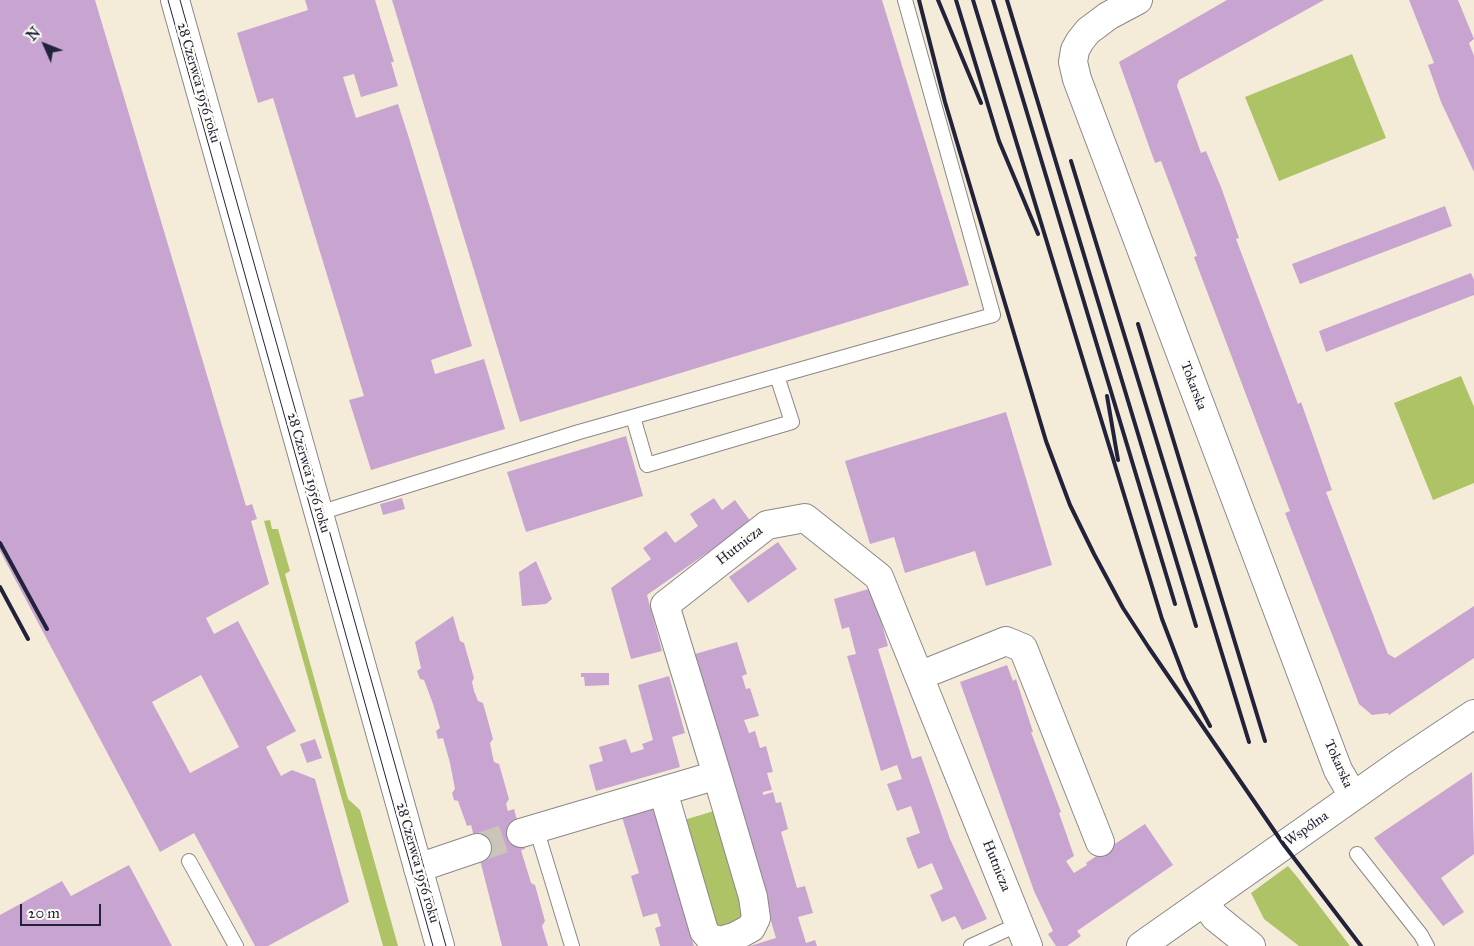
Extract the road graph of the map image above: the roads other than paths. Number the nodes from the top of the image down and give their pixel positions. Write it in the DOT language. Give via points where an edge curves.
graph roads {
  1 [pos="175,0"];
  2 [pos="905,0"];
  3 [pos="1138,0"];
  4 [pos="777,376"];
  5 [pos="633,417"];
  6 [pos="319,513"];
  7 [pos="919,676"];
  8 [pos="1474,714"];
  9 [pos="717,775"];
  10 [pos="663,791"];
  11 [pos="1353,796"];
  12 [pos="528,831"];
  13 [pos="1100,842"];
  14 [pos="477,848"];
  15 [pos="1357,854"];
  16 [pos="189,861"];
  17 [pos="418,868"];
  18 [pos="1204,902"];
  19 [pos="1024,935"];
  20 [pos="236,946"];
  21 [pos="440,946"];
  22 [pos="572,946"];
  23 [pos="971,946"];
  24 [pos="1140,946"];
  25 [pos="1251,946"];
  26 [pos="1427,946"];
  1 -- 6 [label="street, 28 Czerwca 1956 roku"];
  2 -- 4 [label="lane" via="993,315"];
  3 -- 11 [label="street, Tokarska" via="1108,16 1080,41 1073,62 1077,79 1338,770"];
  4 -- 5 [label="lane"];
  4 -- 5 [label="lane" via="792,422 647,466"];
  5 -- 6 [label="lane"];
  6 -- 17 [label="street, 28 Czerwca 1956 roku"];
  7 -- 9 [label="street, Hutnicza" via="879,577 805,518 767,525 666,605"];
  7 -- 13 [label="street" via="1006,641 1023,648"];
  7 -- 19 [label="street, Hutnicza"];
  8 -- 11 [label="street, Wspólna"];
  9 -- 10 [label="street"];
  9 -- 10 [label="street" via="753,897 756,918 751,928 734,937 720,941 710,938 704,931"];
  10 -- 12 [label="street"];
  11 -- 18 [label="street, Wspólna"];
  12 -- 22 [label="lane"];
  14 -- 17 [label="street"];
  15 -- 26 [label="lane"];
  16 -- 20 [label="lane"];
  17 -- 21 [label="street, 28 Czerwca 1956 roku"];
  18 -- 24 [label="street, Wspólna"];
  18 -- 25 [label="street" via="1215,917"];
  19 -- 23 [label="lane"];
}
